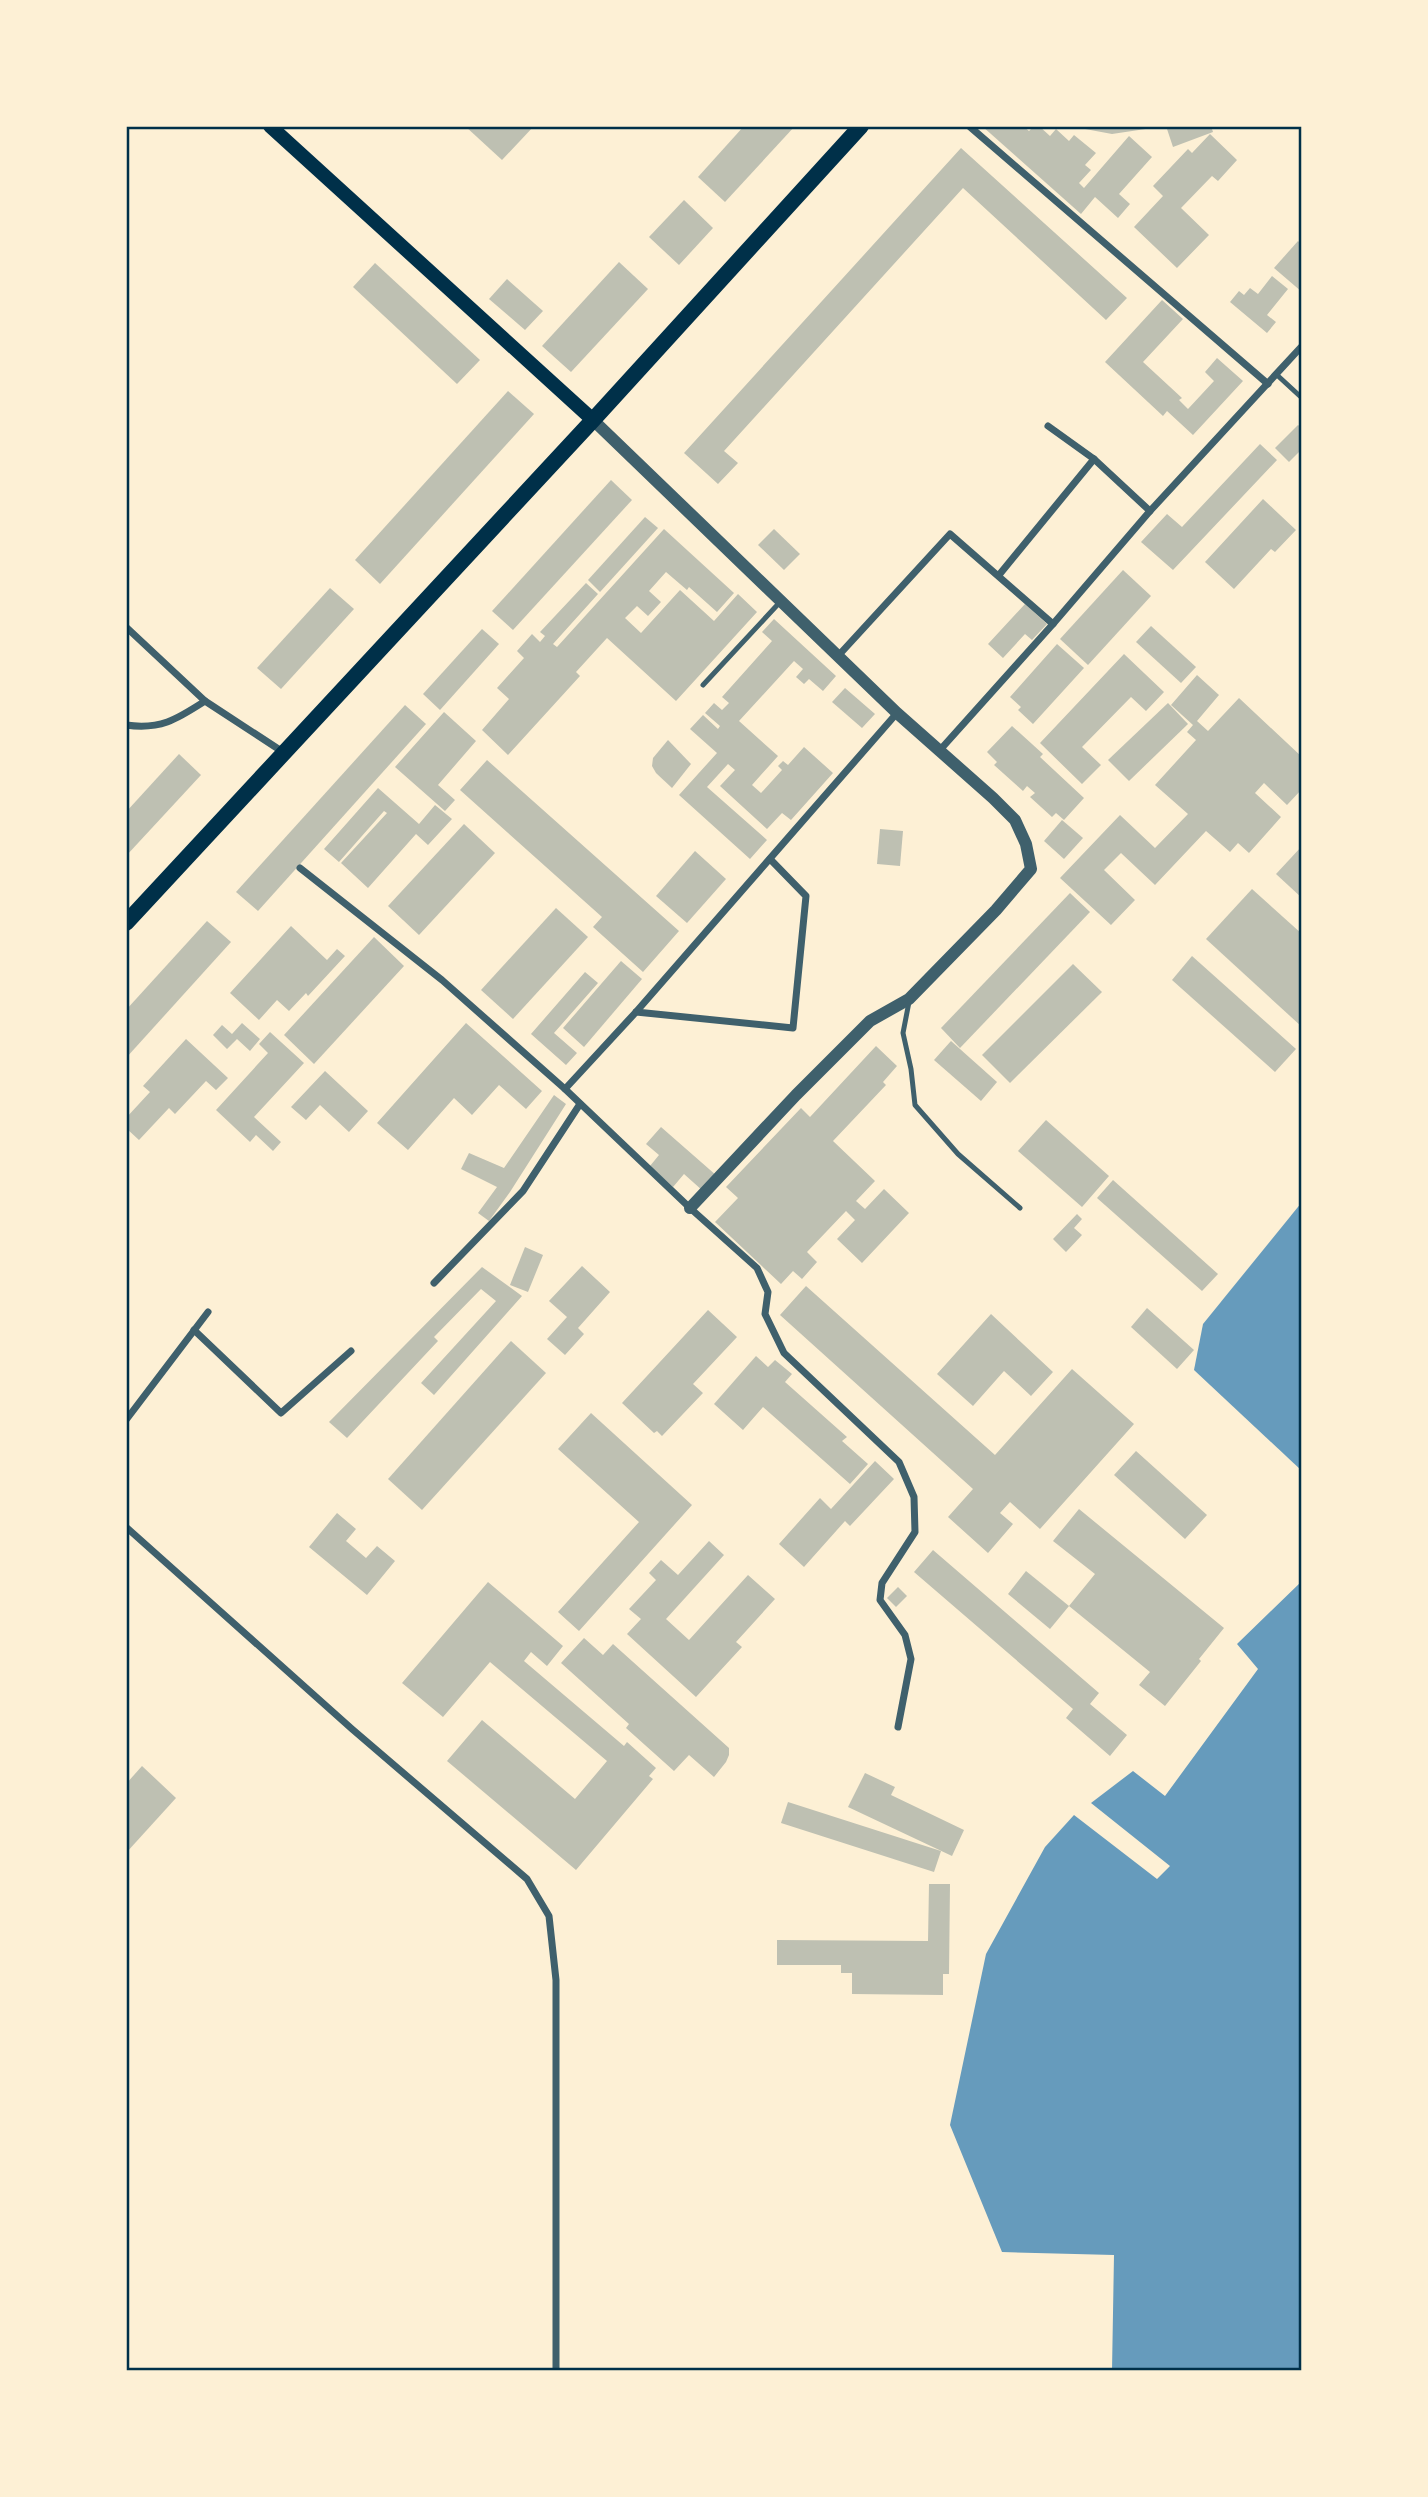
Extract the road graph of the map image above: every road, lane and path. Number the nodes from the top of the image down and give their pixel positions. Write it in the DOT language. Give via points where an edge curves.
graph roads {
  1 [pos="270,126"];
  2 [pos="861,126"];
  3 [pos="969,126"];
  4 [pos="1302,346"];
  5 [pos="1277,374"];
  6 [pos="1268,384"];
  7 [pos="1302,398"];
  8 [pos="593,420"];
  9 [pos="1048,426"];
  10 [pos="1094,460"];
  11 [pos="1150,511"];
  12 [pos="999,575"];
  13 [pos="781,601"];
  14 [pos="1053,624"];
  15 [pos="126,627"];
  16 [pos="838,656"];
  17 [pos="703,685"];
  18 [pos="205,701"];
  19 [pos="897,713"];
  20 [pos="126,725"];
  21 [pos="940,751"];
  22 [pos="283,752"];
  23 [pos="769,859"];
  24 [pos="300,868"];
  25 [pos="126,923"];
  26 [pos="909,999"];
  27 [pos="636,1012"];
  28 [pos="565,1088"];
  29 [pos="580,1104"];
  30 [pos="690,1208"];
  31 [pos="1020,1208"];
  32 [pos="434,1283"];
  33 [pos="208,1312"];
  34 [pos="194,1330"];
  35 [pos="351,1351"];
  36 [pos="126,1420"];
  37 [pos="126,1527"];
  38 [pos="898,1727"];
  39 [pos="556,2371"];
  1 -- 8 [label="main road"];
  2 -- 8 [label="highway"];
  3 -- 6 [label="street"];
  4 -- 5 [label="street"];
  5 -- 6 [label="street"];
  5 -- 7 [label="lane"];
  6 -- 11 [label="street"];
  8 -- 13 [label="street"];
  8 -- 22 [label="highway"];
  9 -- 10 [label="street"];
  10 -- 11 [label="street"];
  10 -- 12 [label="street"];
  11 -- 14 [label="street"];
  12 -- 14 [label="street"];
  12 -- 16 [label="street" via="950,534"];
  13 -- 16 [label="street"];
  13 -- 17 [label="lane"];
  14 -- 21 [label="street"];
  15 -- 18 [label="street"];
  16 -- 19 [label="street"];
  18 -- 20 [label="street" via="173,722 144,728"];
  18 -- 22 [label="street"];
  19 -- 21 [label="street"];
  19 -- 23 [label="street"];
  21 -- 26 [label="street" via="1015,820 1031,869"];
  22 -- 25 [label="highway"];
  23 -- 27 [label="street"];
  23 -- 27 [label="street" via="806,896 793,1028"];
  24 -- 28 [label="street" via="442,980"];
  26 -- 30 [label="street" via="870,1021"];
  26 -- 31 [label="lane" via="903,1033 915,1105 958,1154"];
  27 -- 28 [label="street"];
  28 -- 29 [label="street"];
  29 -- 30 [label="street"];
  29 -- 32 [label="street" via="523,1191"];
  30 -- 38 [label="street" via="757,1268 768,1292 765,1314 784,1353 899,1462 914,1497 915,1532 882,1583 880,1600 905,1635 911,1659"];
  33 -- 34 [label="street"];
  34 -- 35 [label="street" via="281,1413"];
  34 -- 36 [label="street"];
  37 -- 39 [label="street" via="527,1879 549,1916 556,1980"];
}
